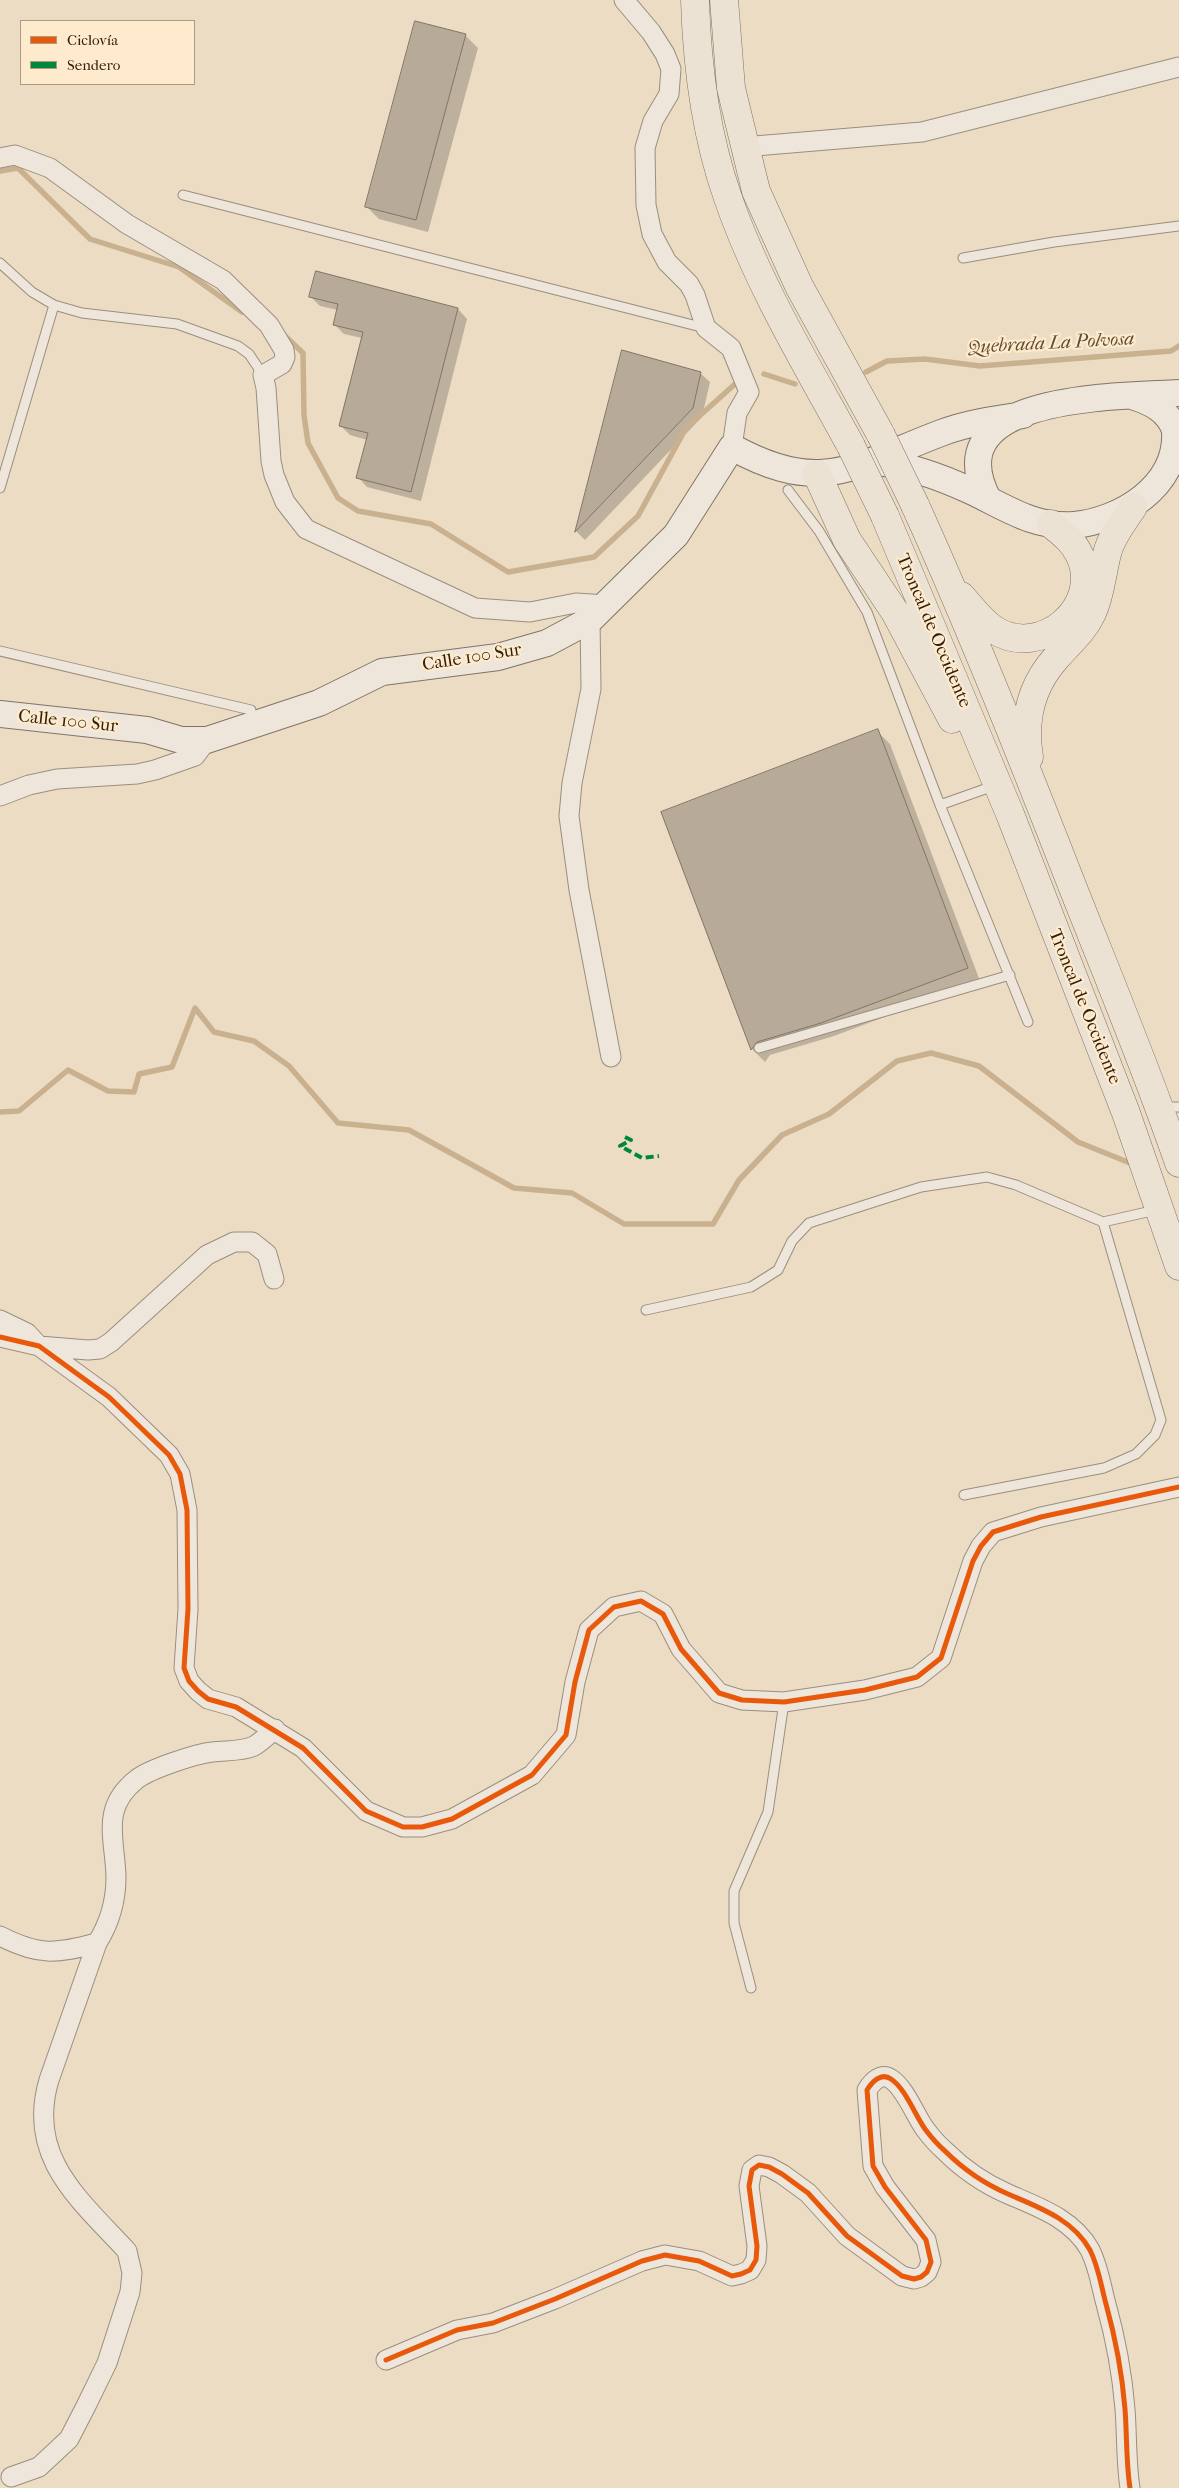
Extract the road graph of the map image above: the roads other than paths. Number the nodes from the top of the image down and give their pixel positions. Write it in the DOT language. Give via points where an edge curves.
graph roads {
  1 [pos="624,0"];
  2 [pos="695,0"];
  3 [pos="724,0"];
  4 [pos="1179,67"];
  5 [pos="744,147"];
  6 [pos="0,158"];
  7 [pos="183,195"];
  8 [pos="1179,226"];
  9 [pos="963,258"];
  10 [pos="0,263"];
  11 [pos="54,306"];
  12 [pos="706,328"];
  13 [pos="263,376"];
  14 [pos="1179,393"];
  15 [pos="1132,396"];
  16 [pos="1023,415"];
  17 [pos="732,447"];
  18 [pos="874,461"];
  19 [pos="817,474"];
  20 [pos="1171,480"];
  21 [pos="0,488"];
  22 [pos="788,490"];
  23 [pos="988,499"];
  24 [pos="1133,507"];
  25 [pos="1051,524"];
  26 [pos="951,586"];
  27 [pos="598,612"];
  28 [pos="0,651"];
  29 [pos="251,710"];
  30 [pos="0,714"];
  31 [pos="207,740"];
  32 [pos="985,789"];
  33 [pos="0,796"];
  34 [pos="940,805"];
  35 [pos="1041,807"];
  36 [pos="1056,935"];
  37 [pos="1010,975"];
  38 [pos="1028,1022"];
  39 [pos="758,1048"];
  40 [pos="611,1056"];
  41 [pos="1169,1107"];
  42 [pos="1179,1163"];
  43 [pos="1159,1209"];
  44 [pos="1103,1222"];
  45 [pos="1179,1266"];
  46 [pos="274,1279"];
  47 [pos="646,1310"];
  48 [pos="0,1320"];
  49 [pos="0,1337"];
  50 [pos="39,1346"];
  51 [pos="1179,1487"];
  52 [pos="964,1494"];
  53 [pos="784,1702"];
  54 [pos="275,1729"];
  55 [pos="0,1936"];
  56 [pos="97,1943"];
  57 [pos="751,1988"];
  58 [pos="386,2360"];
  59 [pos="11,2477"];
  60 [pos="1129,2488"];
  1 -- 12 [label="street" via="651,32 671,69 670,94 653,121 645,148 648,219 658,249 695,295"];
  2 -- 36 [label="highway, Troncal de Occidente, bridge" via="704,96 727,197 771,298 885,516 1010,814"];
  3 -- 5 [label="highway, Troncal de Occidente" via="731,88"];
  4 -- 5 [label="street" via="922,132"];
  5 -- 26 [label="highway, Troncal de Occidente, bridge" via="756,191 775,236 881,435"];
  6 -- 13 [label="street" via="15,155 50,168 127,224 223,280 269,325 284,350 282,364"];
  7 -- 12 [label="lane"];
  8 -- 9 [label="lane"];
  10 -- 11 [label="lane" via="32,292"];
  11 -- 13 [label="lane" via="177,324 238,346 257,364"];
  11 -- 21 [label="lane"];
  12 -- 17 [label="street, Calle 100 Sur" via="731,348 749,392 737,413"];
  13 -- 27 [label="street" via="274,475 285,502 306,529 476,608 530,612 576,603"];
  14 -- 15 [label="street"];
  15 -- 16 [label="street" via="1095,397"];
  15 -- 20 [label="street" via="1162,410 1172,423 1178,438 1178,455"];
  16 -- 18 [label="street" via="942,432"];
  16 -- 23 [label="street" via="1005,420 981,447 977,465 980,483"];
  17 -- 19 [label="street" via="758,462"];
  17 -- 27 [label="street, Calle 100 Sur" via="676,535"];
  18 -- 19 [label="street" via="846,470"];
  18 -- 23 [label="street" via="909,466"];
  19 -- 32 [label="highway" via="847,540 895,612 932,679"];
  20 -- 24 [label="street"];
  22 -- 34 [label="lane" via="819,532 867,612"];
  23 -- 25 [label="street" via="1014,514"];
  24 -- 25 [label="street" via="1094,522"];
  24 -- 35 [label="highway" via="1109,549 1092,612 1072,642 1044,672 1034,691 1026,731"];
  25 -- 26 [label="highway" via="1072,542 1085,572 1079,604 1068,620 1054,631 1026,638 1010,636 994,629"];
  26 -- 35 [label="highway, Troncal de Occidente"];
  27 -- 31 [label="street, Calle 100 Sur" via="547,643 523,652 382,672 319,703"];
  27 -- 40 [label="street" via="592,689 572,783 569,816 579,890"];
  28 -- 29 [label="lane"];
  30 -- 31 [label="street, Calle 100 Sur" via="147,730 181,740"];
  31 -- 33 [label="street" via="195,756 155,770 57,779"];
  32 -- 34 [label="lane"];
  32 -- 36 [label="highway"];
  34 -- 37 [label="lane"];
  35 -- 41 [label="highway, Troncal de Occidente"];
  36 -- 43 [label="highway, Troncal de Occidente" via="1126,1113"];
  37 -- 38 [label="lane"];
  37 -- 39 [label="lane"];
  41 -- 42 [label="highway, Troncal de Occidente"];
  43 -- 44 [label="lane"];
  43 -- 45 [label="highway, Troncal de Occidente"];
  44 -- 47 [label="lane" via="1016,1185 987,1177 921,1187 809,1222 792,1241 778,1270 750,1287"];
  44 -- 52 [label="lane" via="1161,1420 1155,1434 1136,1454 1104,1468"];
  46 -- 50 [label="street" via="267,1254 252,1242 234,1242 207,1255 112,1342 100,1349"];
  48 -- 50 [label="street" via="27,1333"];
  49 -- 50 [label="street"];
  50 -- 54 [label="street" via="109,1397 169,1455 180,1474 187,1510 188,1608 184,1668 189,1680 208,1699 236,1707"];
  51 -- 53 [label="street" via="1041,1517 993,1532 973,1561 940,1658 918,1677 865,1690"];
  53 -- 54 [label="street" via="742,1700 719,1694 681,1649 664,1614 641,1601 614,1607 589,1630 575,1682 566,1735 532,1775 452,1819 422,1827 403,1827 366,1812 303,1748"];
  53 -- 57 [label="lane" via="768,1812 734,1891 734,1923"];
  54 -- 56 [label="street" via="242,1750 210,1752 150,1772 127,1788 113,1813 110,1826 116,1878 106,1930"];
  55 -- 56 [label="street" via="24,1948 62,1952"];
  56 -- 59 [label="street" via="44,2095 42,2127 51,2158 79,2198 127,2251 132,2283 107,2364 69,2439 39,2467"];
  58 -- 60 [label="street" via="458,2330 493,2323 642,2261 665,2255 699,2261 732,2276 750,2270 756,2260 757,2246 749,2186 752,2170 759,2166 782,2174 808,2193 847,2236 902,2276 921,2277 931,2262 926,2240 873,2166 867,2090 873,2081 883,2076 891,2079 905,2096 925,2129 945,2152 973,2175 1035,2204 1080,2234 1098,2270 1115,2333 1125,2407"];
}
